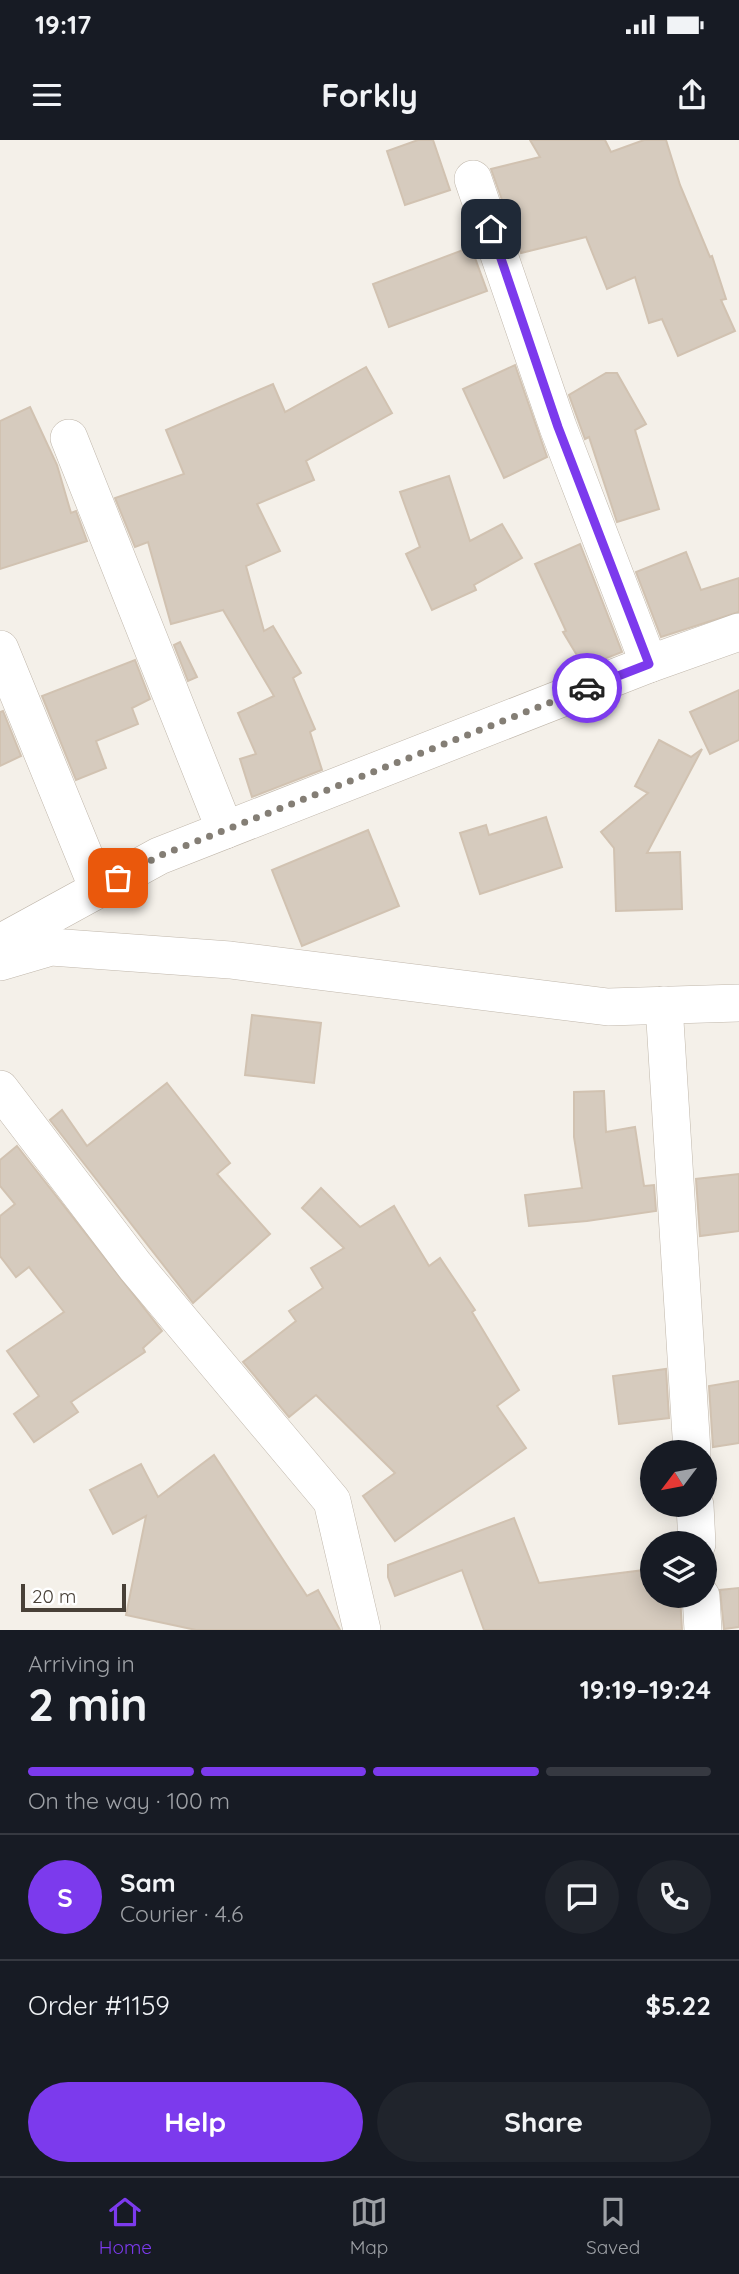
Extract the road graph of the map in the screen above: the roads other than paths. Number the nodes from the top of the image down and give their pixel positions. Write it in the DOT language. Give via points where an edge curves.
graph roads {
  1 [pos="474,179"];
  2 [pos="69,438"];
  3 [pos="739,632"];
  4 [pos="0,649"];
  5 [pos="649,664"];
  6 [pos="225,830"];
  7 [pos="98,889"];
  8 [pos="0,943"];
  9 [pos="0,962"];
  10 [pos="739,1003"];
  11 [pos="664,1005"];
  12 [pos="0,1089"];
  13 [pos="691,1440"];
  14 [pos="702,1608"];
  15 [pos="362,1630"];
  16 [pos="703,1630"];
  1 -- 5 [label="street" via="558,427"];
  2 -- 6 [label="street"];
  3 -- 5 [label="street"];
  4 -- 7 [label="street"];
  5 -- 6 [label="street"];
  6 -- 7 [label="street" via="159,856"];
  7 -- 8 [label="street"];
  9 -- 11 [label="street" via="51,947 230,960 608,1007"];
  10 -- 11 [label="street"];
  11 -- 13 [label="street"];
  12 -- 15 [label="street" via="135,1266 332,1500"];
  14 -- 16 [label="street"];
}
